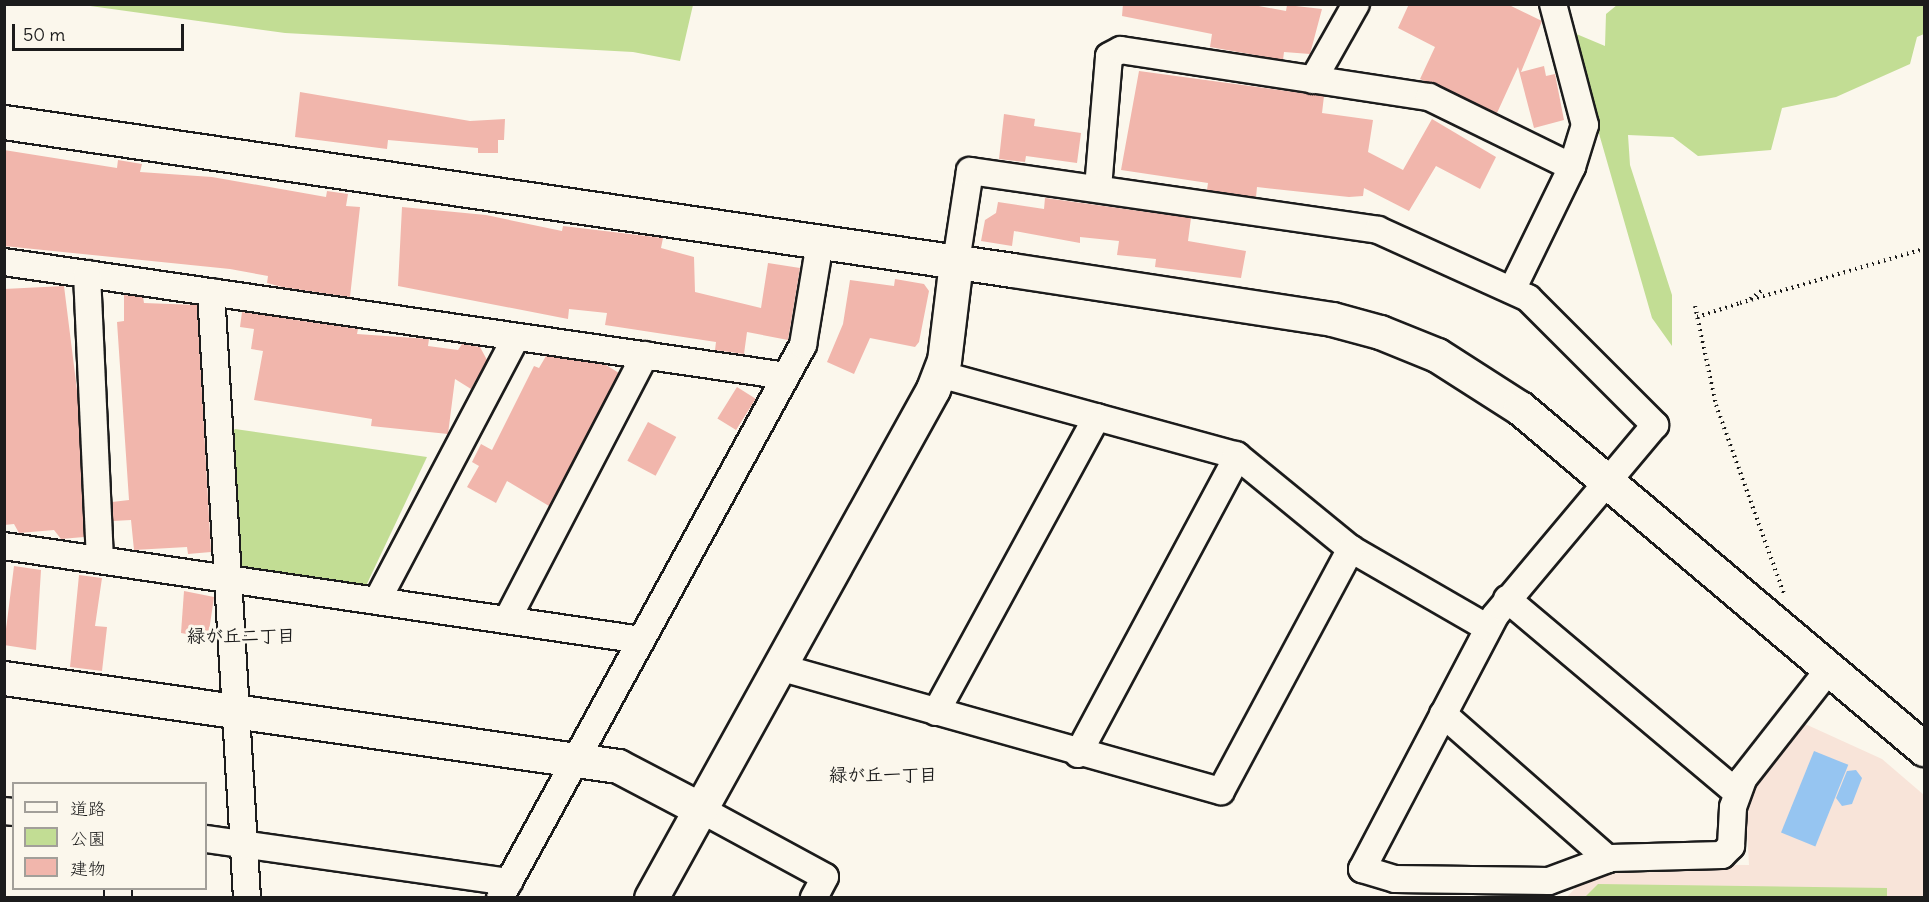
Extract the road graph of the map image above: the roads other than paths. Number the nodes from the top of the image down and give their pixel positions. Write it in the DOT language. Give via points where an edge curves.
graph roads {
  1 [pos="1356,4"];
  2 [pos="1553,4"];
  3 [pos="1313,80"];
  4 [pos="4,122"];
  5 [pos="1572,167"];
  6 [pos="1098,188"];
  7 [pos="820,242"];
  8 [pos="4,262"];
  9 [pos="956,262"];
  10 [pos="87,274"];
  11 [pos="1512,290"];
  12 [pos="211,292"];
  13 [pos="516,336"];
  14 [pos="645,355"];
  15 [pos="939,374"];
  16 [pos="786,376"];
  17 [pos="1097,417"];
  18 [pos="1239,456"];
  19 [pos="1609,480"];
  20 [pos="4,546"];
  21 [pos="1351,549"];
  22 [pos="100,560"];
  23 [pos="228,578"];
  24 [pos="1507,599"];
  25 [pos="377,600"];
  26 [pos="507,620"];
  27 [pos="1488,628"];
  28 [pos="641,640"];
  29 [pos="779,667"];
  30 [pos="1830,668"];
  31 [pos="4,678"];
  32 [pos="235,712"];
  33 [pos="936,712"];
  34 [pos="1443,714"];
  35 [pos="1924,749"];
  36 [pos="1077,754"];
  37 [pos="575,761"];
  38 [pos="1737,793"];
  39 [pos="700,809"];
  40 [pos="207,839"];
  41 [pos="243,844"];
  42 [pos="1608,859"];
  43 [pos="505,890"];
  44 [pos="247,897"];
  45 [pos="651,897"];
  46 [pos="814,897"];
  1 -- 3 [label="street"];
  2 -- 5 [label="street" via="1585,125"];
  3 -- 5 [label="street" via="1430,97"];
  3 -- 6 [label="street" via="1121,50 1109,56"];
  4 -- 7 [label="street"];
  5 -- 11 [label="street"];
  6 -- 9 [label="street" via="970,171"];
  6 -- 11 [label="street" via="1378,230"];
  7 -- 9 [label="street"];
  7 -- 16 [label="street" via="808,330"];
  8 -- 10 [label="street"];
  9 -- 15 [label="street"];
  9 -- 19 [label="street" via="1332,319 1380,332 1478,379"];
  10 -- 12 [label="street"];
  10 -- 22 [label="street"];
  11 -- 19 [label="street" via="1528,298 1655,425"];
  12 -- 13 [label="street"];
  12 -- 23 [label="street"];
  13 -- 14 [label="street"];
  13 -- 25 [label="street"];
  14 -- 16 [label="street"];
  14 -- 26 [label="street"];
  15 -- 17 [label="street"];
  15 -- 29 [label="street"];
  16 -- 28 [label="street"];
  17 -- 18 [label="street"];
  17 -- 33 [label="street"];
  18 -- 21 [label="street"];
  18 -- 36 [label="street"];
  19 -- 24 [label="street"];
  19 -- 30 [label="street"];
  20 -- 22 [label="street"];
  21 -- 27 [label="street"];
  21 -- 36 [label="street" via="1224,789 1210,791"];
  22 -- 23 [label="street"];
  23 -- 25 [label="street"];
  23 -- 32 [label="street"];
  24 -- 27 [label="street"];
  24 -- 38 [label="street"];
  25 -- 26 [label="street"];
  26 -- 28 [label="street"];
  27 -- 34 [label="street"];
  28 -- 37 [label="street"];
  29 -- 33 [label="street"];
  29 -- 39 [label="street"];
  30 -- 35 [label="street"];
  30 -- 38 [label="street"];
  31 -- 32 [label="street"];
  32 -- 37 [label="street"];
  32 -- 41 [label="street"];
  33 -- 36 [label="street"];
  34 -- 42 [label="street"];
  34 -- 42 [label="street" via="1362,869 1395,879 1549,881"];
  37 -- 39 [label="street" via="618,766"];
  37 -- 43 [label="street"];
  38 -- 42 [label="street" via="1731,846 1722,855"];
  39 -- 45 [label="street"];
  39 -- 46 [label="street" via="825,877"];
  40 -- 41 [label="street"];
  41 -- 43 [label="street"];
  41 -- 44 [label="street"];
}
